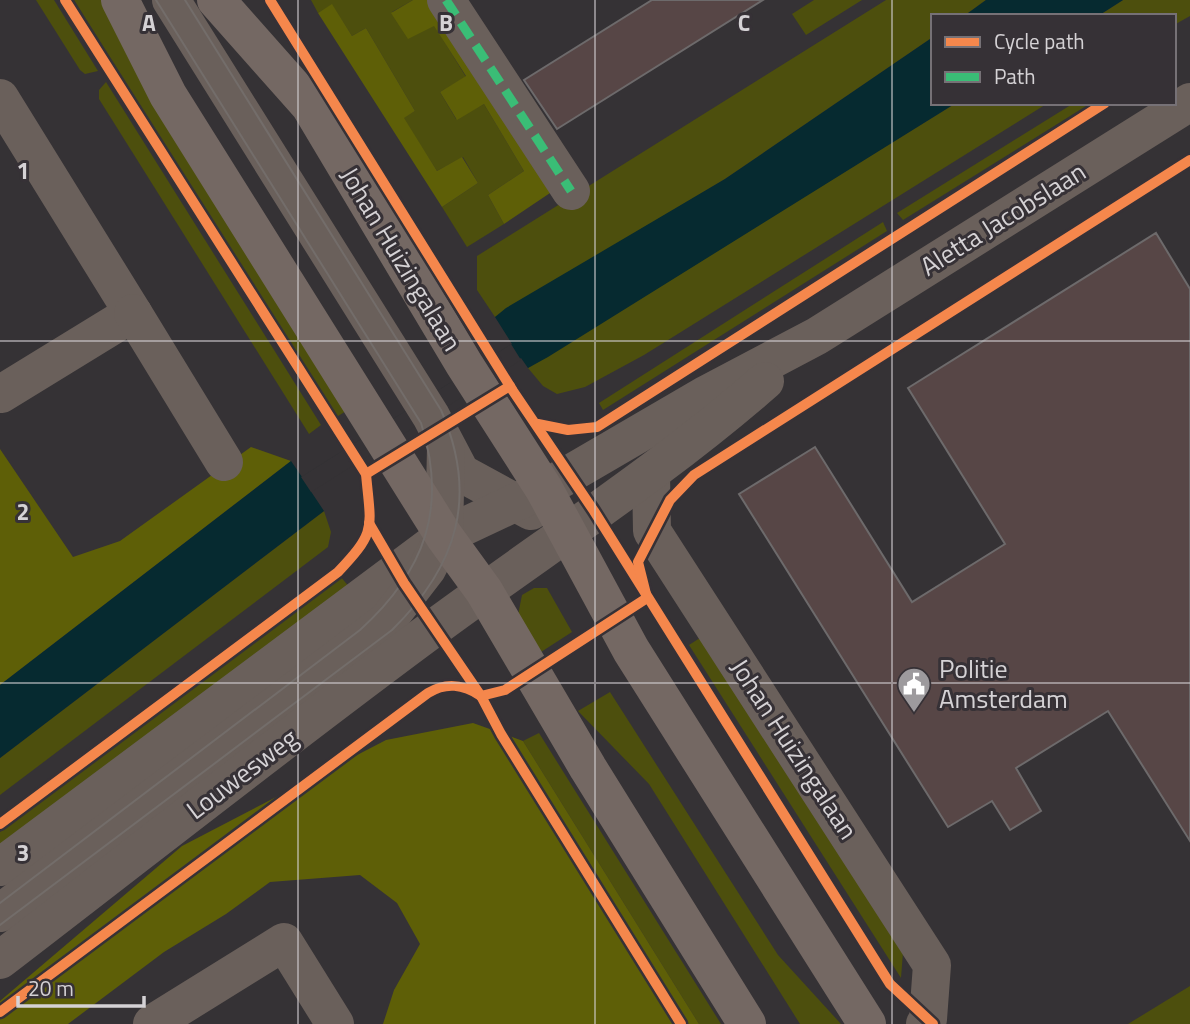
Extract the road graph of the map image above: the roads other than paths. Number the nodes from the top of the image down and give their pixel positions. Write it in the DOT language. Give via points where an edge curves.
graph roads {
  1 [pos="120,0"];
  2 [pos="171,0"];
  3 [pos="216,0"];
  4 [pos="446,0"];
  5 [pos="0,98"];
  6 [pos="1190,102"];
  7 [pos="572,191"];
  8 [pos="134,313"];
  9 [pos="817,336"];
  10 [pos="1,394"];
  11 [pos="433,422"];
  12 [pos="224,462"];
  13 [pos="651,474"];
  14 [pos="530,496"];
  15 [pos="566,532"];
  16 [pos="444,536"];
  17 [pos="478,582"];
  18 [pos="387,621"];
  19 [pos="0,867"];
  20 [pos="0,913"];
  21 [pos="0,960"];
  22 [pos="152,1024"];
  23 [pos="335,1024"];
  24 [pos="747,1024"];
  25 [pos="867,1024"];
  26 [pos="925,1024"];
  1 -- 16 [label="main road" via="168,94"];
  2 -- 11 [label="street"];
  3 -- 14 [label="main road, Johan Huizingalaan" via="310,106 474,378"];
  4 -- 7 [label="street"];
  5 -- 8 [label="street"];
  6 -- 9 [label="street, Aletta Jacobslaan"];
  8 -- 10 [label="street"];
  8 -- 12 [label="street"];
  9 -- 13 [label="street, Aletta Jacobslaan"];
  9 -- 14 [label="street, Aletta Jacobslaan"];
  11 -- 14 [label="street" via="461,473"];
  11 -- 16 [label="street"];
  13 -- 15 [label="street, Aletta Jacobslaan"];
  13 -- 26 [label="street, Johan Huizingalaan" via="652,531 932,965"];
  14 -- 15 [label="main road, Johan Huizingalaan"];
  14 -- 16 [label="street"];
  15 -- 17 [label="street, Aletta Jacobslaan"];
  15 -- 25 [label="main road, Johan Huizingalaan" via="631,650"];
  16 -- 17 [label="main road"];
  16 -- 18 [label="street, Louwesweg" via="427,569"];
  16 -- 19 [label="street"];
  17 -- 18 [label="street"];
  17 -- 21 [label="street, Louwesweg"];
  17 -- 24 [label="main road"];
  18 -- 20 [label="street, Louwesweg"];
  22 -- 23 [label="street" via="284,942"];
}
